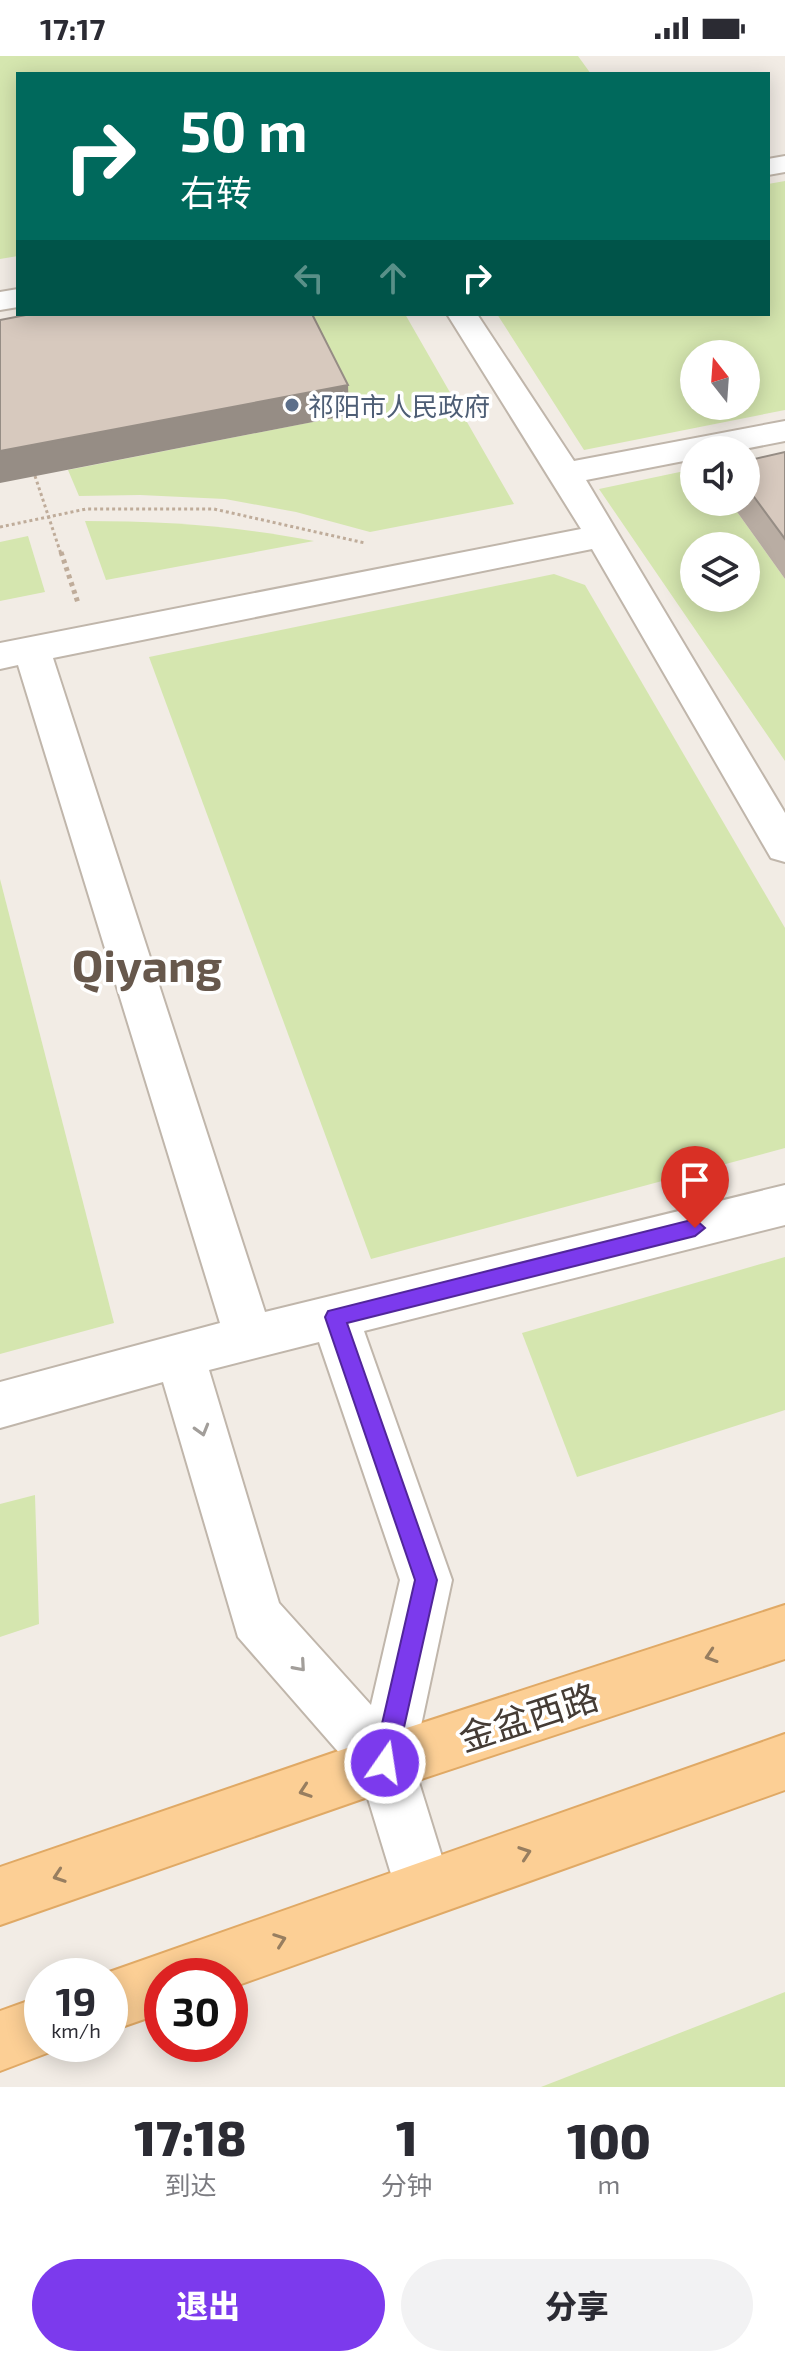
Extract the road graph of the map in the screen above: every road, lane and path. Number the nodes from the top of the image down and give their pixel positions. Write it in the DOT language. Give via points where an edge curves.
graph roads {
  1 [pos="463,316"];
  2 [pos="785,431"];
  3 [pos="565,473"];
  4 [pos="35,476"];
  5 [pos="48,517"];
  6 [pos="0,527"];
  7 [pos="602,536"];
  8 [pos="444,567"];
  9 [pos="89,638"];
  10 [pos="16,653"];
  11 [pos="773,806"];
  12 [pos="785,847"];
  13 [pos="785,1205"];
  14 [pos="335,1317"];
  15 [pos="249,1338"];
  16 [pos="180,1355"];
  17 [pos="0,1405"];
  18 [pos="785,1632"];
  19 [pos="785,1762"];
  20 [pos="385,1763"];
  21 [pos="423,1889"];
  22 [pos="0,1896"];
  23 [pos="231,1958"];
  24 [pos="24,2032"];
  25 [pos="0,2041"];
  1 -- 3 [label="street"];
  2 -- 3 [label="street"];
  3 -- 7 [label="street"];
  4 -- 5 [label="path"];
  5 -- 6 [label="path"];
  5 -- 8 [label="path" via="86,509 214,509 330,533"];
  5 -- 9 [label="path"];
  7 -- 8 [label="street"];
  7 -- 11 [label="street"];
  8 -- 9 [label="street"];
  9 -- 10 [label="street"];
  10 -- 15 [label="street"];
  11 -- 12 [label="street"];
  13 -- 14 [label="street"];
  14 -- 15 [label="street"];
  14 -- 20 [label="street" via="426,1580"];
  15 -- 16 [label="street"];
  16 -- 17 [label="street"];
  16 -- 20 [label="street, one-way" via="257,1618"];
  18 -- 20 [label="main road, 金盆西路, one-way"];
  21 -- 19 [label="main road, one-way"];
  20 -- 21 [label="street"];
  20 -- 22 [label="main road, 金盆西路, one-way"];
  23 -- 21 [label="main road, one-way"];
  24 -- 25 [label="main road"];
}
